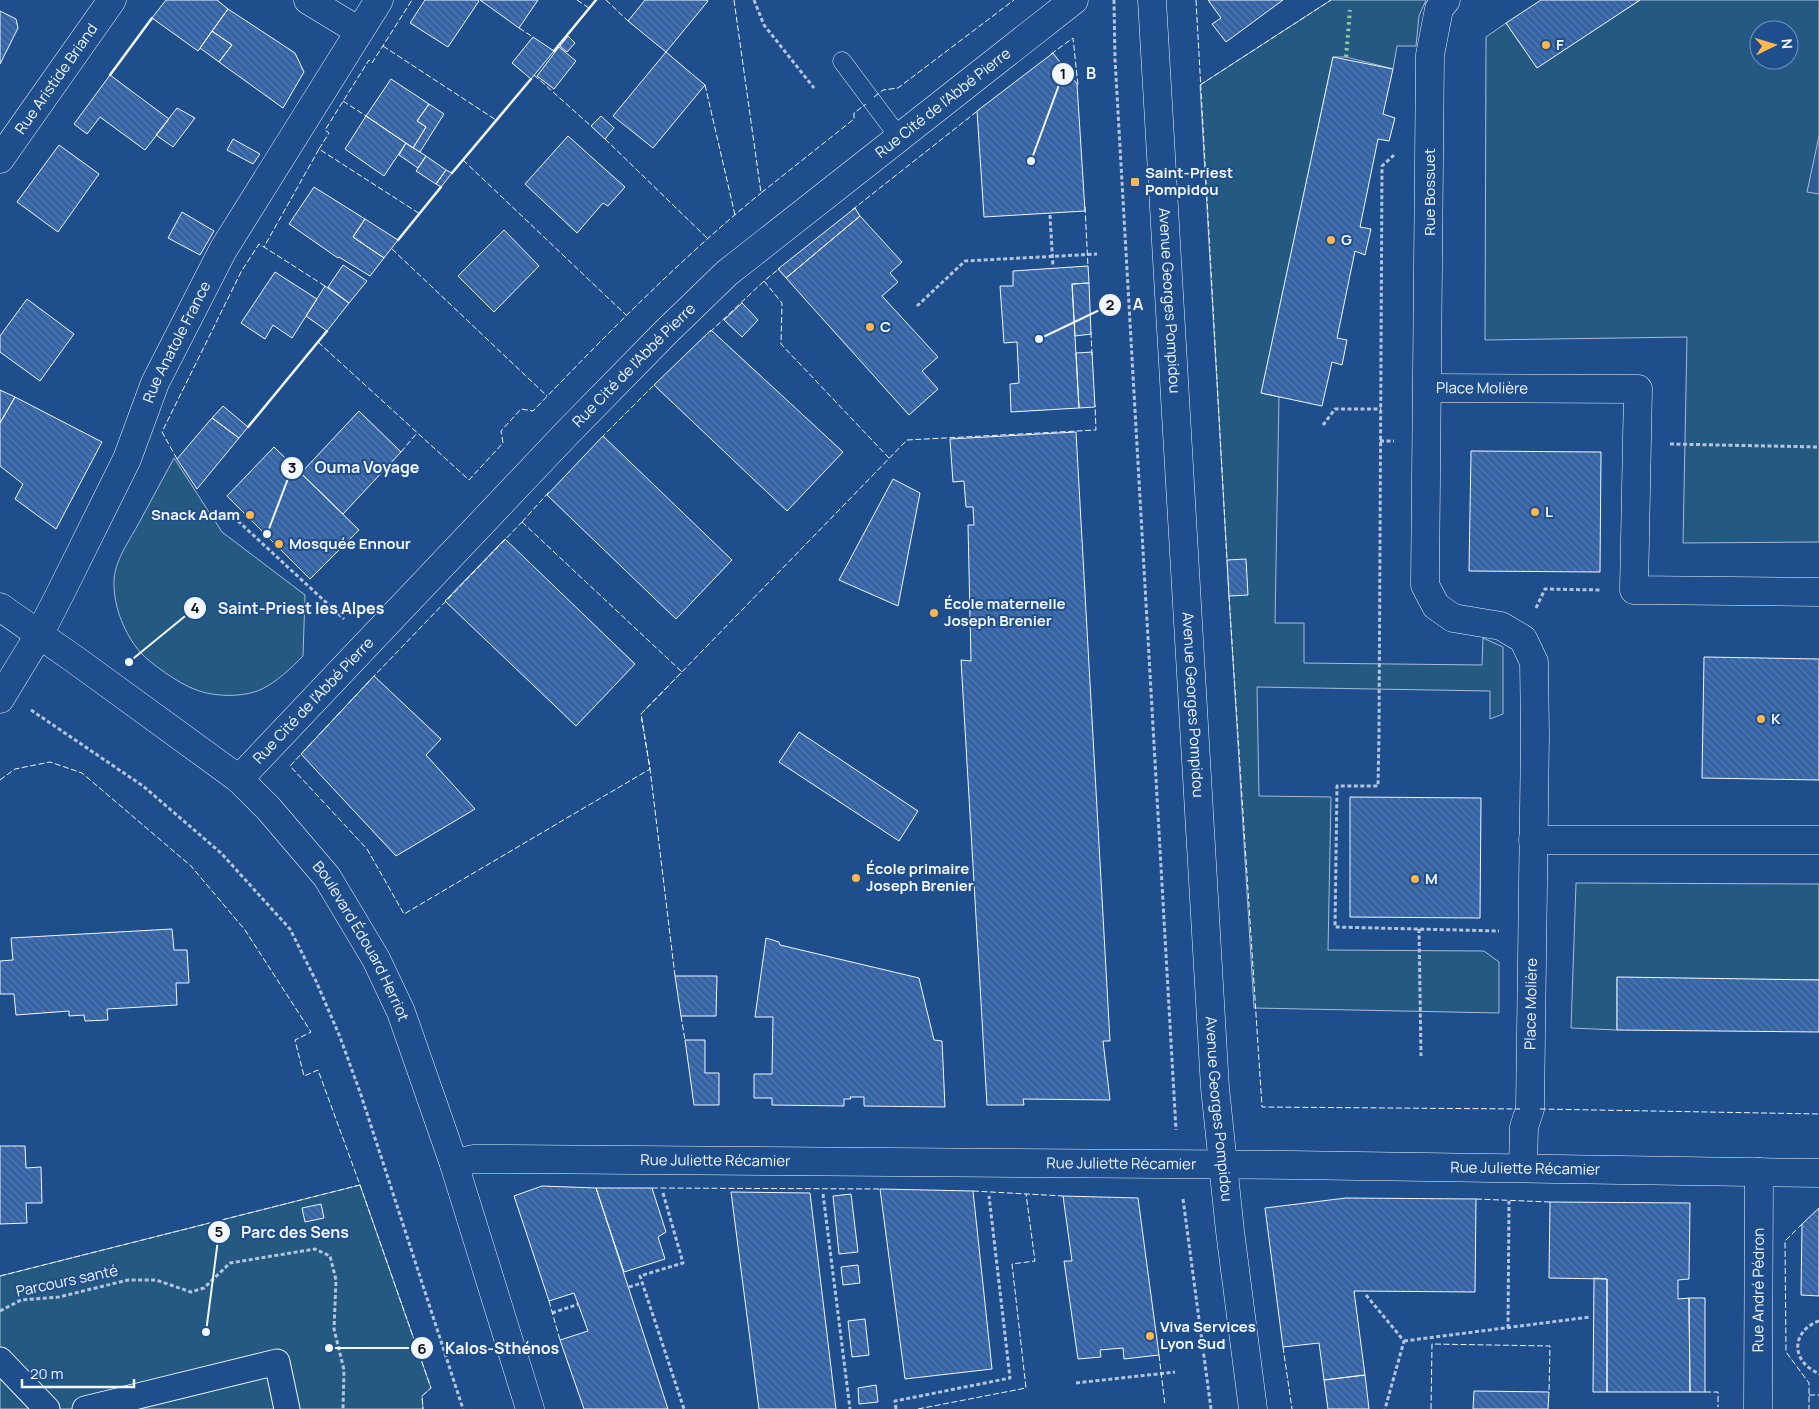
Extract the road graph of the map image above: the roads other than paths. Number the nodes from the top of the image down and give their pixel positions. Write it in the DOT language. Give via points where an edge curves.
graph roads {
  1 [pos="112,0"];
  2 [pos="308,0"];
  3 [pos="379,0"];
  4 [pos="1074,0"];
  5 [pos="1152,0"];
  6 [pos="1446,0"];
  7 [pos="360,32"];
  8 [pos="842,61"];
  9 [pos="899,137"];
  10 [pos="0,159"];
  11 [pos="1428,388"];
  12 [pos="1819,592"];
  13 [pos="0,607"];
  14 [pos="39,635"];
  15 [pos="3,696"];
  16 [pos="239,779"];
  17 [pos="1533,840"];
  18 [pos="1819,840"];
  19 [pos="454,1164"];
  20 [pos="1223,1164"];
  21 [pos="1516,1168"];
  22 [pos="1759,1172"];
  23 [pos="1819,1173"];
  24 [pos="0,1360"];
  25 [pos="47,1409"];
  26 [pos="86,1409"];
  27 [pos="287,1409"];
  28 [pos="530,1409"];
  29 [pos="1253,1409"];
  30 [pos="1758,1409"];
  1 -- 10 [label="street, Rue Aristide Briand"];
  2 -- 7 [label="street"];
  3 -- 7 [label="street, Rue Anatole France"];
  4 -- 9 [label="street, Rue Cité de l'Abbé Pierre"];
  5 -- 20 [label="street, Avenue Georges Pompidou" via="1215,1088"];
  6 -- 11 [label="street, Rue Bossuet" via="1439,10 1430,55"];
  7 -- 14 [label="street, Rue Anatole France" via="223,250 155,383 126,459"];
  8 -- 9 [label="lane"];
  9 -- 16 [label="street, Rue Cité de l'Abbé Pierre" via="727,273 666,332"];
  11 -- 12 [label="street, Place Molière" via="1638,389 1634,590"];
  11 -- 17 [label="street, Place Molière" via="1425,585 1436,606 1452,618 1501,626 1522,640 1534,662"];
  13 -- 14 [label="street, Boulevard Édouard Herriot"];
  14 -- 15 [label="street, Rue Anatole France"];
  14 -- 16 [label="street, Boulevard Édouard Herriot"];
  16 -- 19 [label="street, Boulevard Édouard Herriot" via="327,877 376,959 400,1012"];
  17 -- 18 [label="street"];
  17 -- 21 [label="street, Place Molière" via="1530,1109"];
  19 -- 20 [label="street, Rue Juliette Récamier" via="473,1159 502,1158"];
  19 -- 28 [label="street, Boulevard Édouard Herriot"];
  20 -- 21 [label="street, Rue Juliette Récamier"];
  20 -- 29 [label="street, Avenue Georges Pompidou"];
  21 -- 22 [label="street, Rue Juliette Récamier"];
  22 -- 23 [label="street, Rue Juliette Récamier"];
  22 -- 30 [label="street, Rue André Pédron"];
  24 -- 25 [label="street"];
  26 -- 27 [label="street" via="277,1362"];
}
